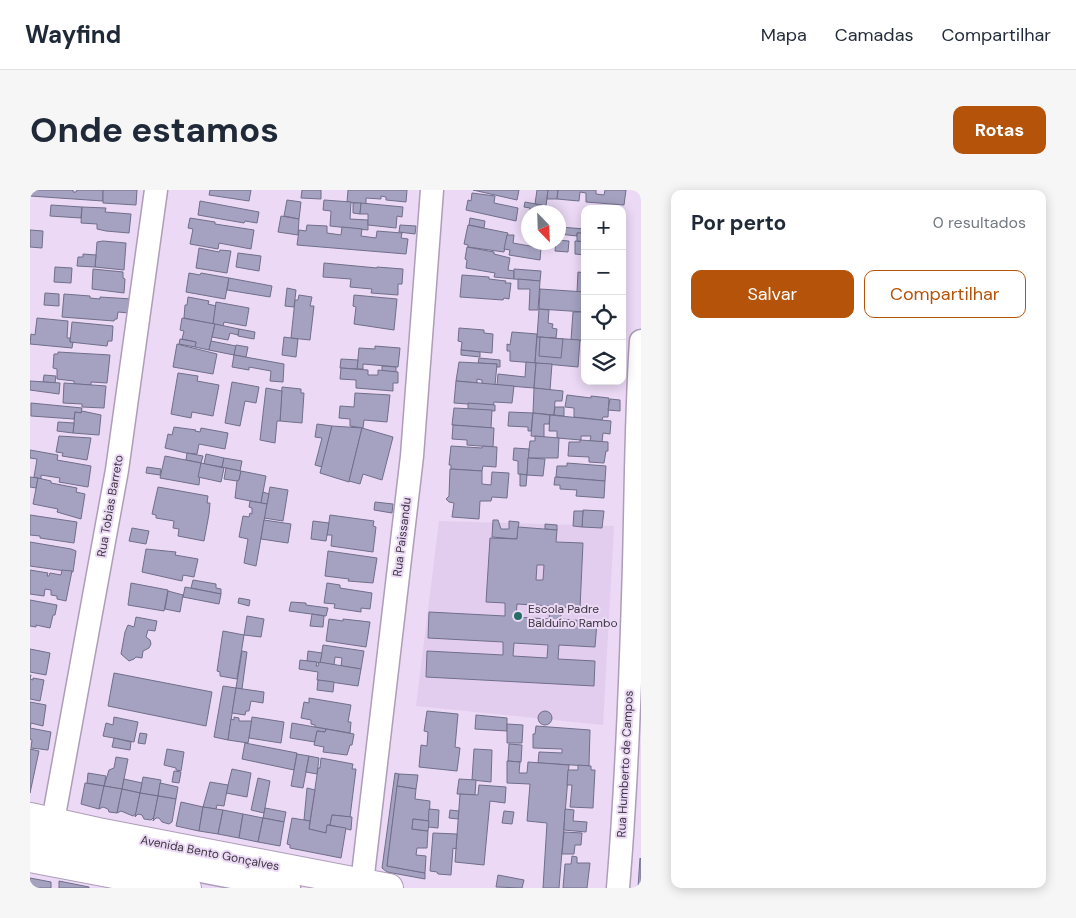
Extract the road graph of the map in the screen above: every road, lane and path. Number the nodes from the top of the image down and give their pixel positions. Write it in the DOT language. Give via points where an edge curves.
graph roads {
  1 [pos="156,190"];
  2 [pos="432,190"];
  3 [pos="641,341"];
  4 [pos="639,418"];
  5 [pos="42,819"];
  6 [pos="30,838"];
  7 [pos="30,858"];
  8 [pos="362,883"];
  9 [pos="187,888"];
  10 [pos="289,888"];
  11 [pos="390,888"];
  12 [pos="618,888"];
  1 -- 5 [label="street, Rua Tobias Barreto" via="117,470"];
  2 -- 8 [label="street, Rua Paissandu" via="412,456"];
  3 -- 4 [label="street, Rua Humberto de Campos"];
  4 -- 12 [label="street, Rua Humberto de Campos" via="626,797"];
  5 -- 8 [label="main road, Avenida Bento Gonçalves"];
  6 -- 10 [label="street"];
  7 -- 9 [label="main road"];
  8 -- 11 [label="main road, Avenida Bento Gonçalves"];
}
